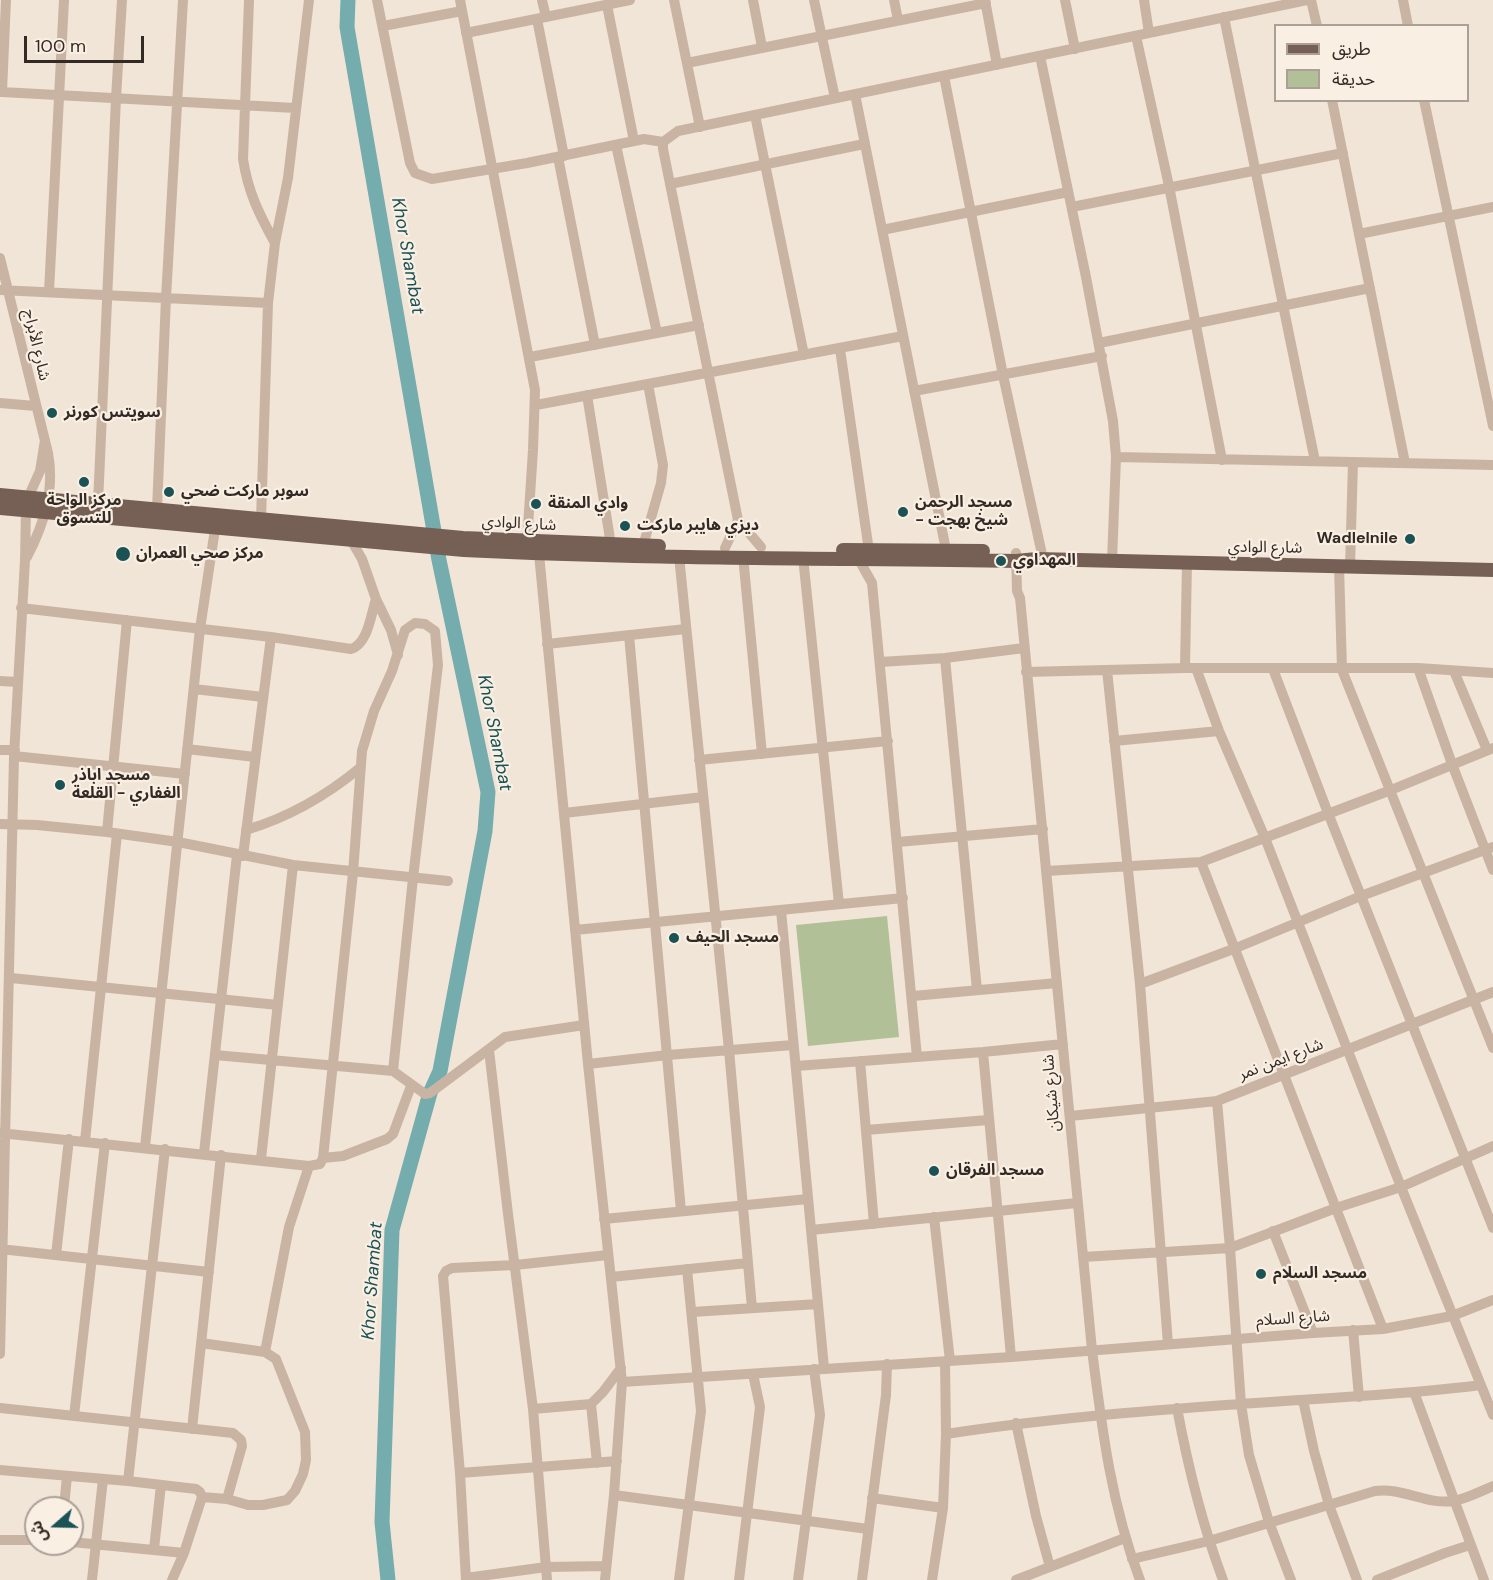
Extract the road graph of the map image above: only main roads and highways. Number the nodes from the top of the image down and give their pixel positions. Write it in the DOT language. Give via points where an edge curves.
graph roads {
  1 [pos="0,495"];
  2 [pos="27,503"];
  3 [pos="47,505"];
  4 [pos="0,508"];
  5 [pos="417,540"];
  6 [pos="463,544"];
  7 [pos="862,554"];
  8 [pos="1019,557"];
  9 [pos="1493,570"];
  1 -- 2 [label="main road, شارع الوادي"];
  2 -- 3 [label="main road, شارع الوادي"];
  2 -- 4 [label="main road, شارع الوادي"];
  3 -- 5 [label="main road, شارع الوادي" via="157,509"];
  3 -- 5 [label="main road, شارع الوادي" via="216,529 351,540"];
  5 -- 6 [label="main road, شارع الوادي"];
  6 -- 7 [label="main road, شارع الوادي" via="761,547"];
  6 -- 7 [label="main road, شارع الوادي" via="539,554"];
  7 -- 8 [label="main road, شارع الوادي"];
  7 -- 8 [label="main road, شارع الوادي" via="946,550"];
  8 -- 9 [label="main road, شارع الوادي"];
}
